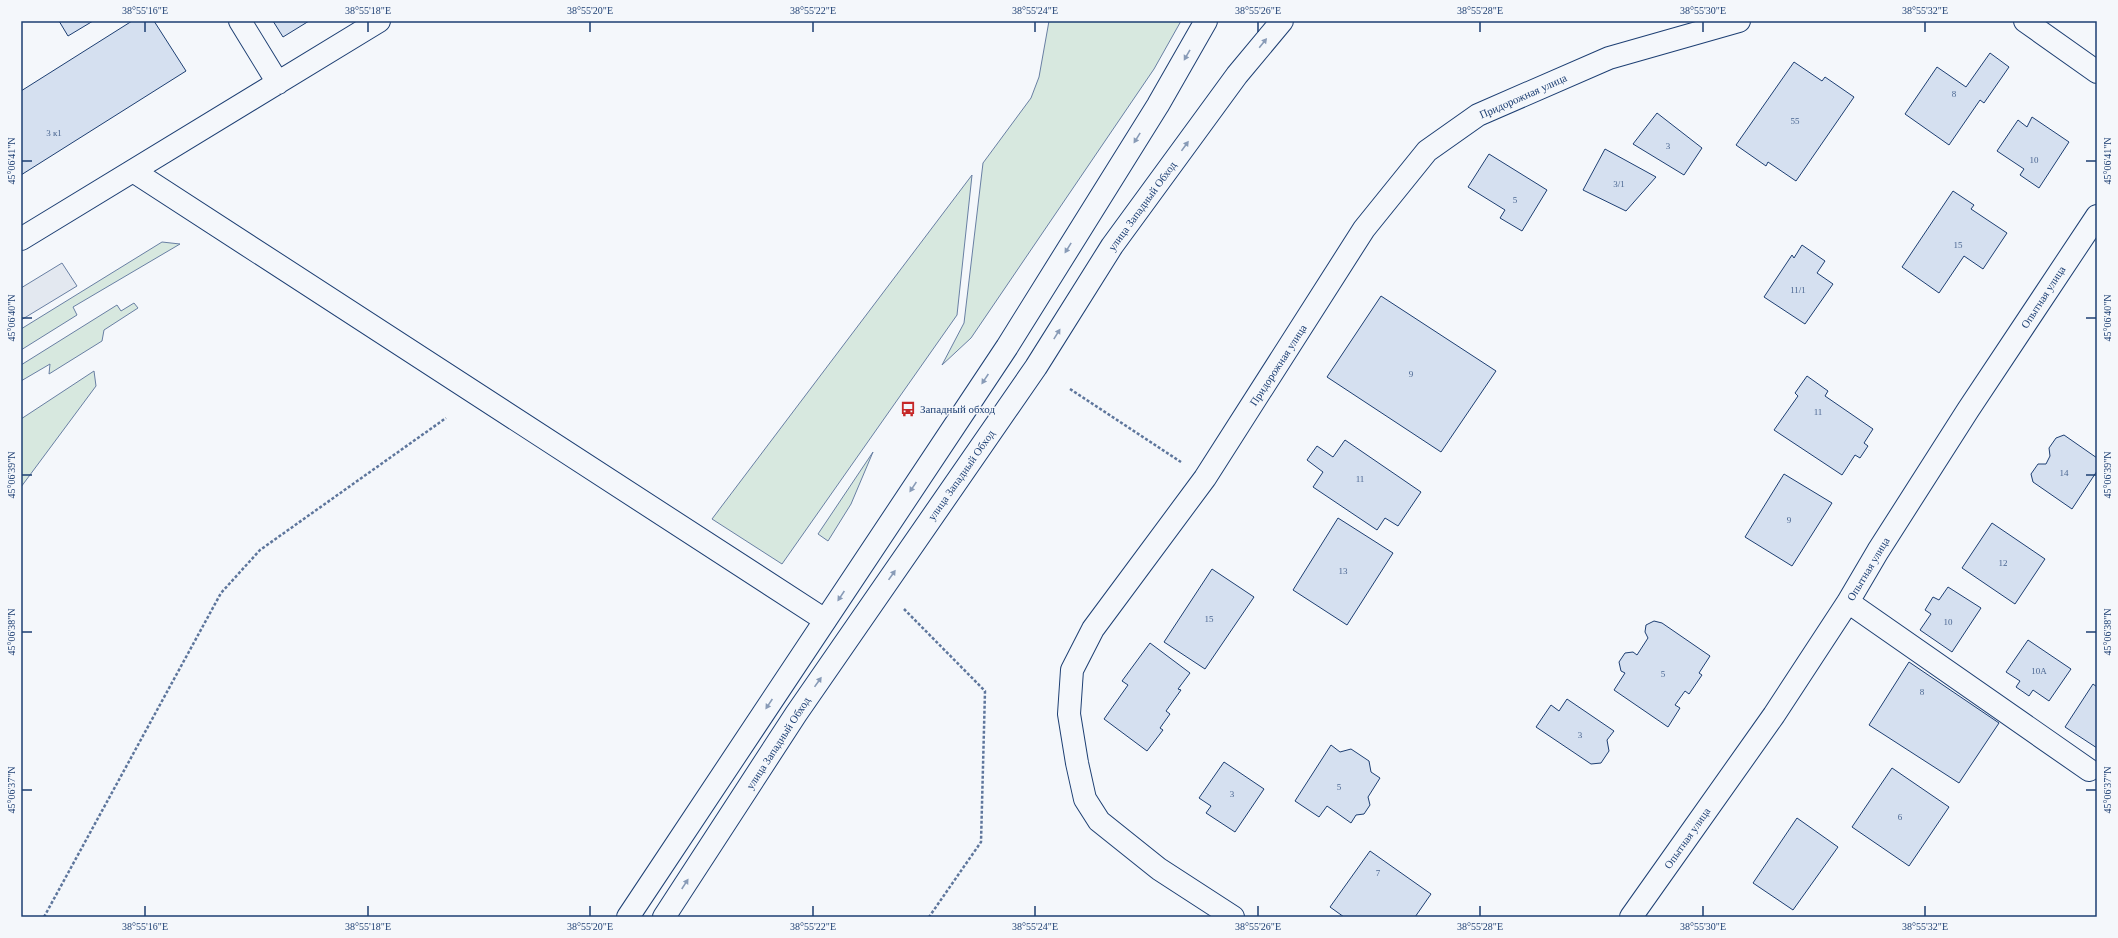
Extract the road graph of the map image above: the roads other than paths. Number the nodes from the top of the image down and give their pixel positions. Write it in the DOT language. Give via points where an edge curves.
graph roads {
  1 [pos="240,21"];
  2 [pos="379,21"];
  3 [pos="1206,21"];
  4 [pos="1282,21"];
  5 [pos="1739,21"];
  6 [pos="2027,21"];
  7 [pos="2097,72"];
  8 [pos="278,83"];
  9 [pos="133,171"];
  10 [pos="2097,216"];
  11 [pos="21,239"];
  12 [pos="1848,602"];
  13 [pos="825,620"];
  14 [pos="2089,770"];
  15 [pos="628,917"];
  16 [pos="664,917"];
  17 [pos="1233,917"];
  18 [pos="1631,917"];
  1 -- 8 [label="main road"];
  2 -- 8 [label="main road"];
  3 -- 13 [label="main road, one-way" via="1158,105 1007,346"];
  16 -- 4 [label="main road, улица Западный Обход, one-way" via="796,714 1036,367 1112,246 1236,75"];
  5 -- 17 [label="main road, Придорожная улица" via="1609,58 1478,115 1427,151 1364,230 1205,478 1093,629 1072,670 1069,714 1085,799 1099,821 1159,869"];
  6 -- 7 [label="main road"];
  8 -- 9 [label="main road"];
  9 -- 11 [label="main road"];
  9 -- 13 [label="main road"];
  10 -- 12 [label="main road, Опытная улица" via="1968,410"];
  12 -- 14 [label="main road"];
  12 -- 18 [label="main road, Опытная улица" via="1774,715"];
  13 -- 15 [label="main road, one-way"];
}
